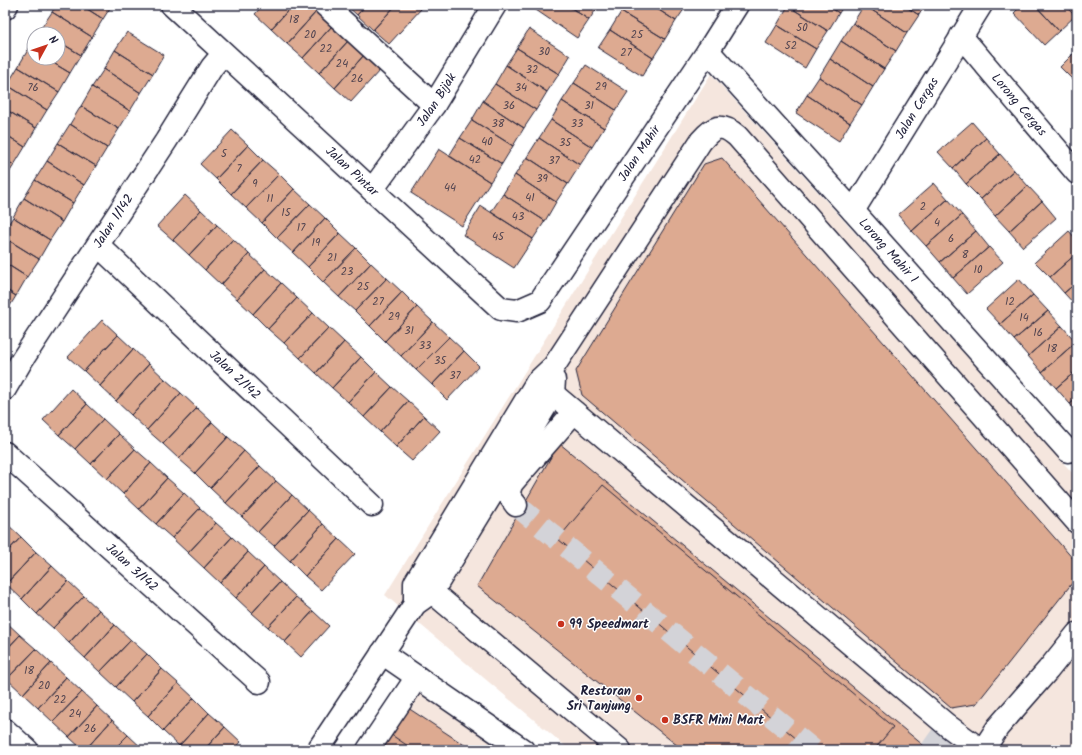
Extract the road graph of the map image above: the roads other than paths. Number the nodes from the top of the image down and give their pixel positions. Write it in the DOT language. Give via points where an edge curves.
graph roads {
  1 [pos="7,5"];
  2 [pos="172,5"];
  3 [pos="325,5"];
  4 [pos="737,5"];
  5 [pos="981,5"];
  6 [pos="5,8"];
  7 [pos="487,8"];
  8 [pos="960,36"];
  9 [pos="708,51"];
  10 [pos="223,54"];
  11 [pos="434,105"];
  12 [pos="1077,173"];
  13 [pos="372,190"];
  14 [pos="853,211"];
  15 [pos="98,245"];
  16 [pos="540,300"];
  17 [pos="545,388"];
  18 [pos="5,389"];
  19 [pos="574,412"];
  20 [pos="1068,451"];
  21 [pos="5,453"];
  22 [pos="372,504"];
  23 [pos="516,505"];
  24 [pos="1077,522"];
  25 [pos="420,593"];
  26 [pos="1077,634"];
  27 [pos="382,653"];
  28 [pos="417,676"];
  29 [pos="259,682"];
  30 [pos="5,730"];
  31 [pos="972,747"];
  32 [pos="28,750"];
  33 [pos="318,750"];
  34 [pos="368,750"];
  35 [pos="523,750"];
  36 [pos="620,750"];
  1 -- 6 [label="street"];
  2 -- 10 [label="street, Jalan Pintar"];
  3 -- 11 [label="street"];
  4 -- 9 [label="street, Jalan Mahir"];
  5 -- 8 [label="street, Jalan Cergas"];
  7 -- 11 [label="street, Jalan Bijak"];
  8 -- 12 [label="street, Lorong Cergas"];
  8 -- 14 [label="street, Jalan Cergas"];
  9 -- 14 [label="street, Lorong Mahir 1"];
  9 -- 16 [label="street, Jalan Mahir"];
  10 -- 13 [label="street, Jalan Pintar"];
  10 -- 15 [label="street, Jalan 1/142" via="212,67"];
  11 -- 13 [label="street, Jalan Bijak"];
  13 -- 16 [label="street, Jalan Pintar" via="501,309 518,311"];
  14 -- 20 [label="street, Lorong Mahir 1"];
  15 -- 18 [label="street, Jalan 1/142"];
  15 -- 22 [label="street, Jalan 2/142"];
  17 -- 19 [label="street"];
  17 -- 24 [label="street" via="554,366 701,141 711,129 725,128 742,142"];
  17 -- 25 [label="street"];
  19 -- 23 [label="street" via="512,483 510,497"];
  19 -- 31 [label="street"];
  21 -- 29 [label="street, Jalan 3/142"];
  25 -- 27 [label="street"];
  25 -- 36 [label="street"];
  26 -- 31 [label="street" via="998,727"];
  27 -- 28 [label="street"];
  27 -- 33 [label="street"];
  28 -- 34 [label="street"];
  28 -- 35 [label="street"];
  30 -- 32 [label="street"];
}
